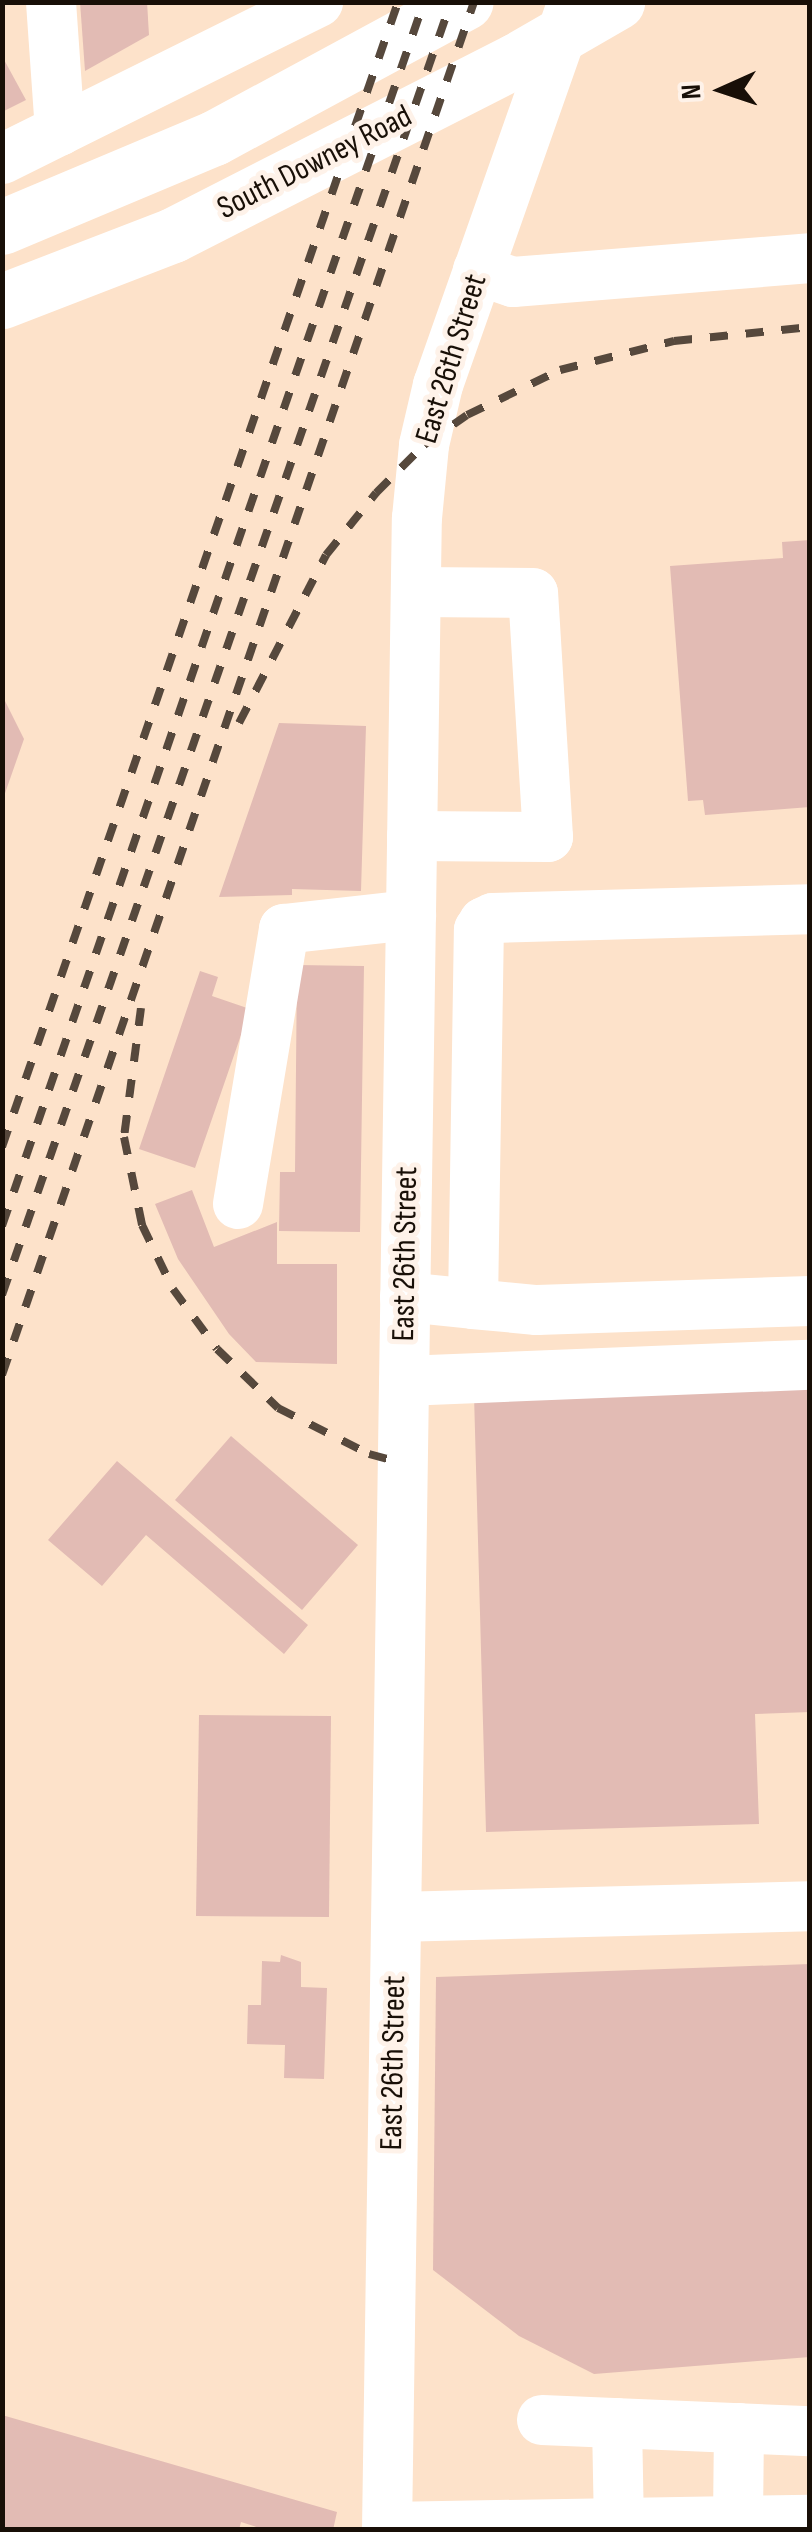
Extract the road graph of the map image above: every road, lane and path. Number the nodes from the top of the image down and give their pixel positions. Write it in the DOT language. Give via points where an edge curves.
graph roads {
  1 [pos="50,2"];
  2 [pos="318,2"];
  3 [pos="466,2"];
  4 [pos="572,2"];
  5 [pos="617,2"];
  6 [pos="60,132"];
  7 [pos="2,158"];
  8 [pos="2,228"];
  9 [pos="810,258"];
  10 [pos="478,270"];
  11 [pos="2,301"];
  12 [pos="416,592"];
  13 [pos="412,836"];
  14 [pos="810,909"];
  15 [pos="411,915"];
  16 [pos="238,1204"];
  17 [pos="405,1297"];
  18 [pos="810,1301"];
  19 [pos="473,1304"];
  20 [pos="810,1365"];
  21 [pos="404,1381"];
  22 [pos="810,1906"];
  23 [pos="396,1917"];
  24 [pos="542,2420"];
  25 [pos="617,2423"];
  26 [pos="739,2428"];
  27 [pos="810,2431"];
  28 [pos="810,2520"];
  29 [pos="738,2521"];
  30 [pos="619,2524"];
  31 [pos="387,2528"];
  1 -- 6 [label="street"];
  2 -- 6 [label="street"];
  3 -- 8 [label="main road" via="214,138"];
  4 -- 10 [label="street, East 26th Street"];
  5 -- 11 [label="main road, South Downey Road" via="174,235"];
  6 -- 7 [label="street"];
  9 -- 10 [label="street" via="514,282"];
  10 -- 12 [label="street, East 26th Street" via="424,444"];
  12 -- 13 [label="street, East 26th Street"];
  12 -- 13 [label="street" via="533,593 548,837"];
  13 -- 15 [label="street, East 26th Street"];
  14 -- 19 [label="street" via="484,922"];
  15 -- 16 [label="street" via="284,929"];
  15 -- 17 [label="street, East 26th Street"];
  17 -- 19 [label="street"];
  17 -- 21 [label="street, East 26th Street"];
  18 -- 19 [label="street" via="537,1310"];
  20 -- 21 [label="street"];
  21 -- 23 [label="street, East 26th Street"];
  22 -- 23 [label="street"];
  23 -- 31 [label="street, East 26th Street"];
  24 -- 25 [label="street"];
  25 -- 26 [label="street"];
  25 -- 30 [label="street"];
  26 -- 27 [label="street"];
  26 -- 29 [label="street"];
  28 -- 29 [label="street"];
  29 -- 30 [label="street"];
  30 -- 31 [label="street"];
}
